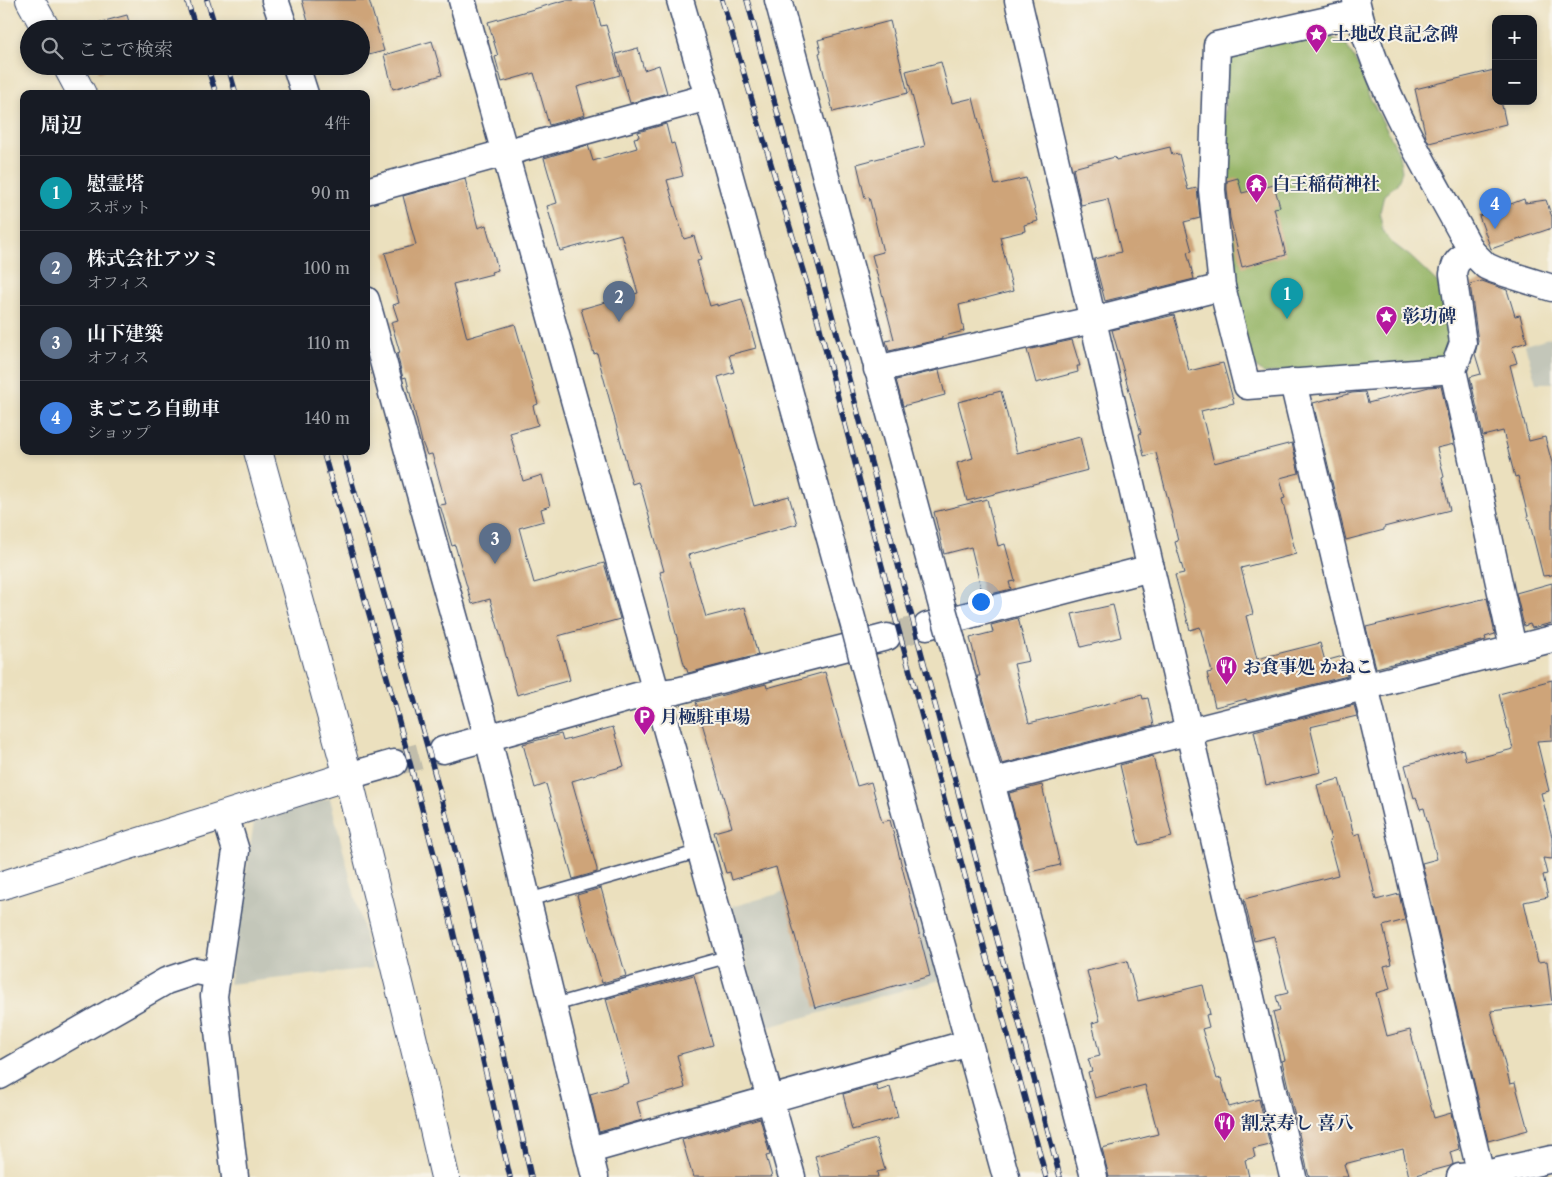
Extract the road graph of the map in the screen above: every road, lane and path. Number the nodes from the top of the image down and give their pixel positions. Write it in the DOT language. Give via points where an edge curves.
graph roads {
  1 [pos="30,0"];
  2 [pos="276,0"];
  3 [pos="462,0"];
  4 [pos="680,0"];
  5 [pos="778,0"];
  6 [pos="1018,0"];
  7 [pos="1358,7"];
  8 [pos="41,20"];
  9 [pos="282,20"];
  10 [pos="72,75"];
  11 [pos="299,75"];
  12 [pos="80,90"];
  13 [pos="304,90"];
  14 [pos="708,96"];
  15 [pos="505,153"];
  16 [pos="370,190"];
  17 [pos="1472,252"];
  18 [pos="1222,287"];
  19 [pos="1552,288"];
  20 [pos="370,314"];
  21 [pos="1092,320"];
  22 [pos="877,369"];
  23 [pos="1453,370"];
  24 [pos="1294,382"];
  25 [pos="259,455"];
  26 [pos="1151,568"];
  27 [pos="935,616"];
  28 [pos="887,637"];
  29 [pos="1552,639"];
  30 [pos="1513,648"];
  31 [pos="1365,686"];
  32 [pos="656,694"];
  33 [pos="1189,732"];
  34 [pos="488,738"];
  35 [pos="444,750"];
  36 [pos="394,763"];
  37 [pos="348,776"];
  38 [pos="991,782"];
  39 [pos="225,815"];
  40 [pos="701,851"];
  41 [pos="0,886"];
  42 [pos="528,900"];
  43 [pos="730,956"];
  44 [pos="217,975"];
  45 [pos="554,1005"];
  46 [pos="969,1043"];
  47 [pos="0,1076"];
  48 [pos="771,1099"];
  49 [pos="590,1150"];
  50 [pos="1552,1159"];
  51 [pos="1471,1176"];
  52 [pos="235,1177"];
  53 [pos="445,1177"];
  54 [pos="595,1177"];
  55 [pos="792,1177"];
  56 [pos="1006,1177"];
  57 [pos="1094,1177"];
  58 [pos="1293,1177"];
  1 -- 8 [label="street"];
  2 -- 9 [label="street"];
  3 -- 15 [label="street"];
  4 -- 14 [label="street"];
  5 -- 22 [label="street"];
  6 -- 21 [label="street"];
  7 -- 17 [label="street" via="1386,88"];
  7 -- 18 [label="street" via="1217,45 1212,190"];
  10 -- 12 [label="street"];
  11 -- 13 [label="street"];
  14 -- 15 [label="street"];
  14 -- 46 [label="street, bridge"];
  15 -- 16 [label="street"];
  15 -- 32 [label="street"];
  17 -- 19 [label="street" via="1486,266"];
  17 -- 23 [label="street" via="1454,264 1463,343"];
  18 -- 21 [label="street"];
  18 -- 24 [label="street" via="1247,386"];
  20 -- 34 [label="street"];
  21 -- 22 [label="street"];
  21 -- 26 [label="street"];
  22 -- 27 [label="street"];
  23 -- 24 [label="street"];
  23 -- 30 [label="street"];
  24 -- 31 [label="street"];
  25 -- 37 [label="street"];
  26 -- 27 [label="street"];
  26 -- 33 [label="street"];
  27 -- 38 [label="street, bridge" via="952,641"];
  28 -- 32 [label="street"];
  29 -- 30 [label="street"];
  30 -- 31 [label="street"];
  31 -- 33 [label="street"];
  31 -- 51 [label="street"];
  32 -- 34 [label="street" via="636,696"];
  32 -- 40 [label="street"];
  33 -- 38 [label="street"];
  33 -- 58 [label="street"];
  34 -- 35 [label="street"];
  34 -- 42 [label="street"];
  36 -- 37 [label="street"];
  37 -- 39 [label="street"];
  37 -- 53 [label="street"];
  38 -- 57 [label="street"];
  39 -- 41 [label="street"];
  39 -- 44 [label="street" via="236,851"];
  40 -- 42 [label="lane"];
  40 -- 43 [label="street"];
  42 -- 45 [label="street"];
  43 -- 45 [label="lane"];
  43 -- 48 [label="street"];
  44 -- 47 [label="street" via="196,972 166,981"];
  44 -- 52 [label="street" via="214,996"];
  45 -- 49 [label="street"];
  46 -- 48 [label="street"];
  46 -- 56 [label="street"];
  48 -- 49 [label="street"];
  48 -- 55 [label="street"];
  49 -- 54 [label="street"];
  50 -- 51 [label="street"];
}
